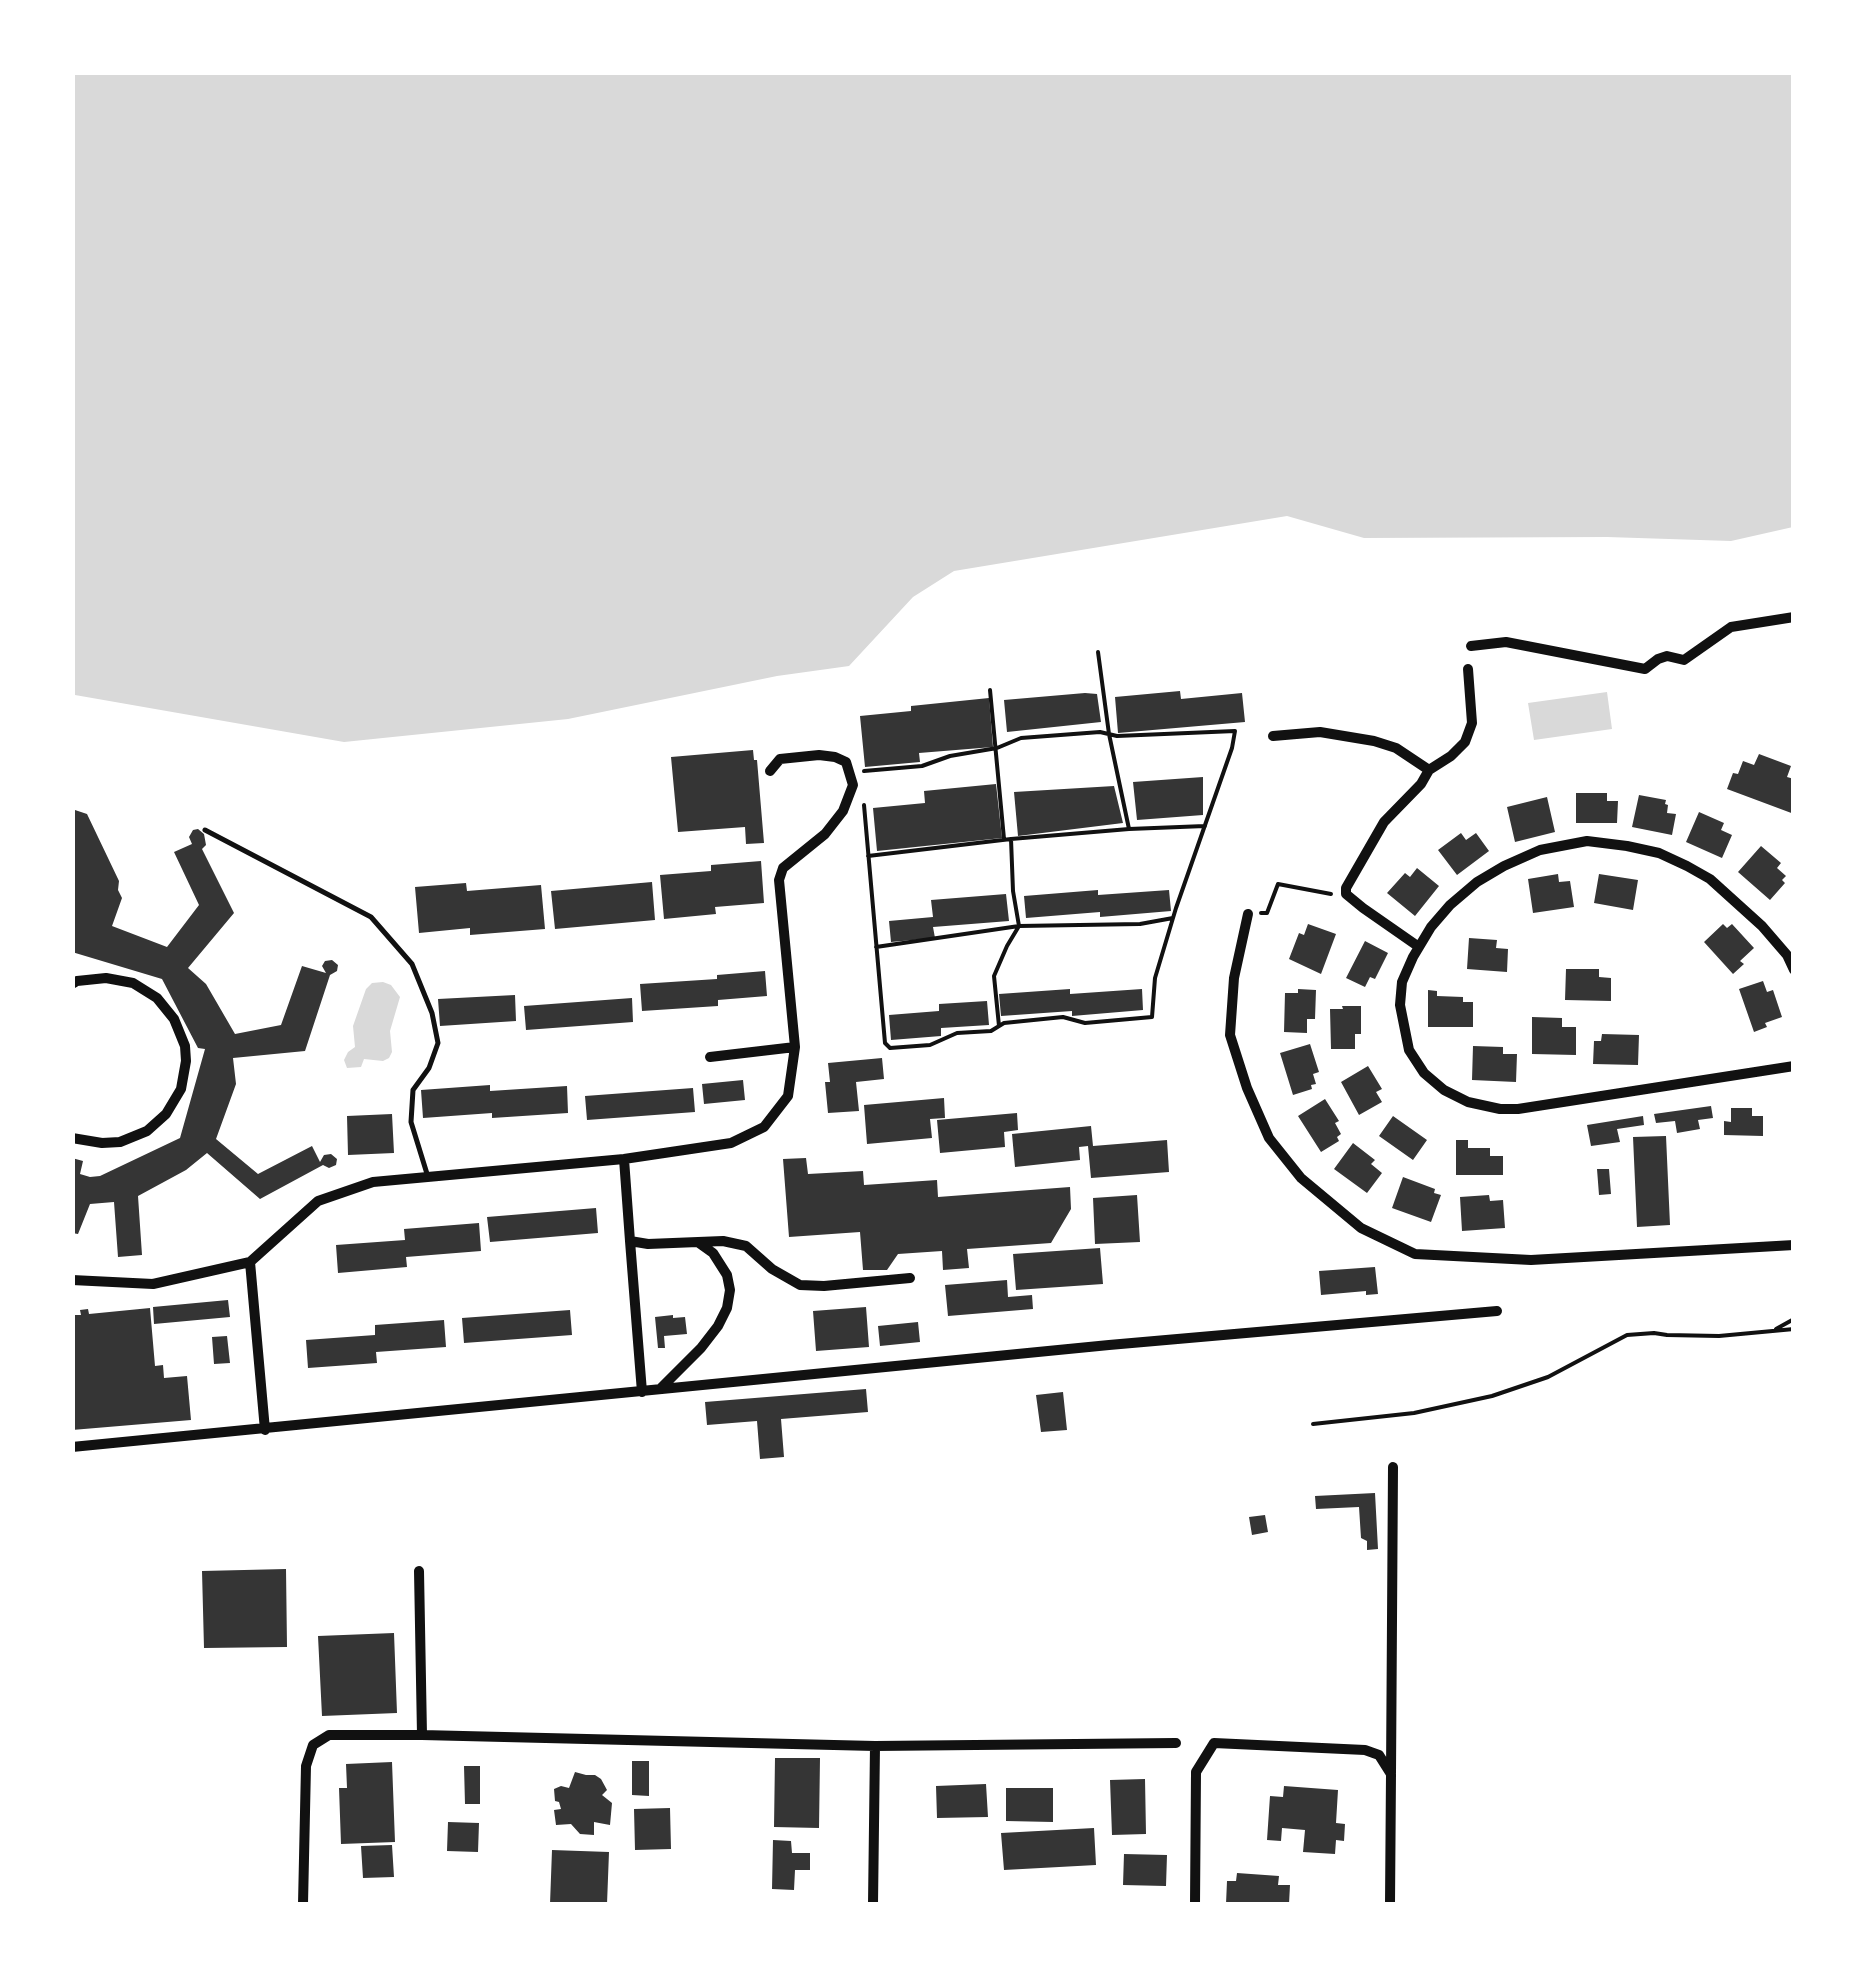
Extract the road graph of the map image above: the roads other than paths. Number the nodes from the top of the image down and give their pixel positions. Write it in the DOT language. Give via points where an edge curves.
graph roads {
  1 [pos="1794,617"];
  2 [pos="1471,646"];
  3 [pos="1468,669"];
  4 [pos="1273,736"];
  5 [pos="1430,770"];
  6 [pos="770,771"];
  7 [pos="205,830"];
  8 [pos="1248,914"];
  9 [pos="1419,947"];
  10 [pos="1790,953"];
  11 [pos="1794,970"];
  12 [pos="72,984"];
  13 [pos="795,1047"];
  14 [pos="710,1057"];
  15 [pos="1794,1066"];
  16 [pos="72,1138"];
  17 [pos="624,1159"];
  18 [pos="428,1177"];
  19 [pos="630,1241"];
  20 [pos="698,1242"];
  21 [pos="1794,1244"];
  22 [pos="250,1262"];
  23 [pos="910,1278"];
  24 [pos="72,1280"];
  25 [pos="1497,1311"];
  26 [pos="659,1390"];
  27 [pos="642,1392"];
  28 [pos="265,1430"];
  29 [pos="72,1447"];
  30 [pos="1392,1467"];
  31 [pos="419,1571"];
  32 [pos="422,1735"];
  33 [pos="1176,1743"];
  34 [pos="875,1746"];
  35 [pos="1391,1774"];
  36 [pos="303,1904"];
  37 [pos="873,1904"];
  38 [pos="1194,1904"];
  39 [pos="1390,1904"];
  1 -- 2 [label="street" via="1731,627 1684,660 1667,656 1645,669 1506,642"];
  3 -- 5 [label="street" via="1472,723 1465,742"];
  4 -- 5 [label="street" via="1320,732 1374,741"];
  5 -- 9 [label="street" via="1384,822 1346,888"];
  6 -- 13 [label="street" via="780,760 835,758 846,762 853,785 825,834 783,868 779,880"];
  7 -- 18 [label="lane" via="371,917 412,964 438,1043 413,1090 411,1122"];
  8 -- 21 [label="street" via="1230,1035 1246,1088 1269,1138 1300,1178 1361,1228 1415,1254 1530,1260"];
  9 -- 10 [label="street" via="1477,882 1540,850 1587,842 1627,846 1688,866"];
  9 -- 15 [label="street" via="1402,982 1410,1050 1424,1073 1468,1102 1518,1109"];
  10 -- 11 [label="street"];
  12 -- 16 [label="street" via="106,978 158,998 174,1018 186,1061 181,1090 147,1131 102,1144"];
  13 -- 14 [label="street"];
  13 -- 17 [label="street" via="788,1096 764,1127 732,1143"];
  17 -- 18 [label="street"];
  17 -- 19 [label="street"];
  18 -- 22 [label="street" via="373,1182 318,1201"];
  19 -- 20 [label="street"];
  19 -- 27 [label="street"];
  20 -- 23 [label="street" via="746,1246 800,1285"];
  20 -- 26 [label="street" via="727,1275 727,1308 701,1348"];
  22 -- 24 [label="street" via="153,1284"];
  22 -- 28 [label="street"];
  25 -- 26 [label="street"];
  26 -- 27 [label="street"];
  27 -- 28 [label="street"];
  28 -- 29 [label="street"];
  30 -- 35 [label="street"];
  31 -- 32 [label="street"];
  32 -- 34 [label="street"];
  32 -- 36 [label="street" via="329,1735 313,1745 306,1766"];
  33 -- 34 [label="street"];
  34 -- 37 [label="street"];
  35 -- 38 [label="street" via="1379,1755 1365,1750 1214,1743 1196,1772"];
  35 -- 39 [label="street"];
}
